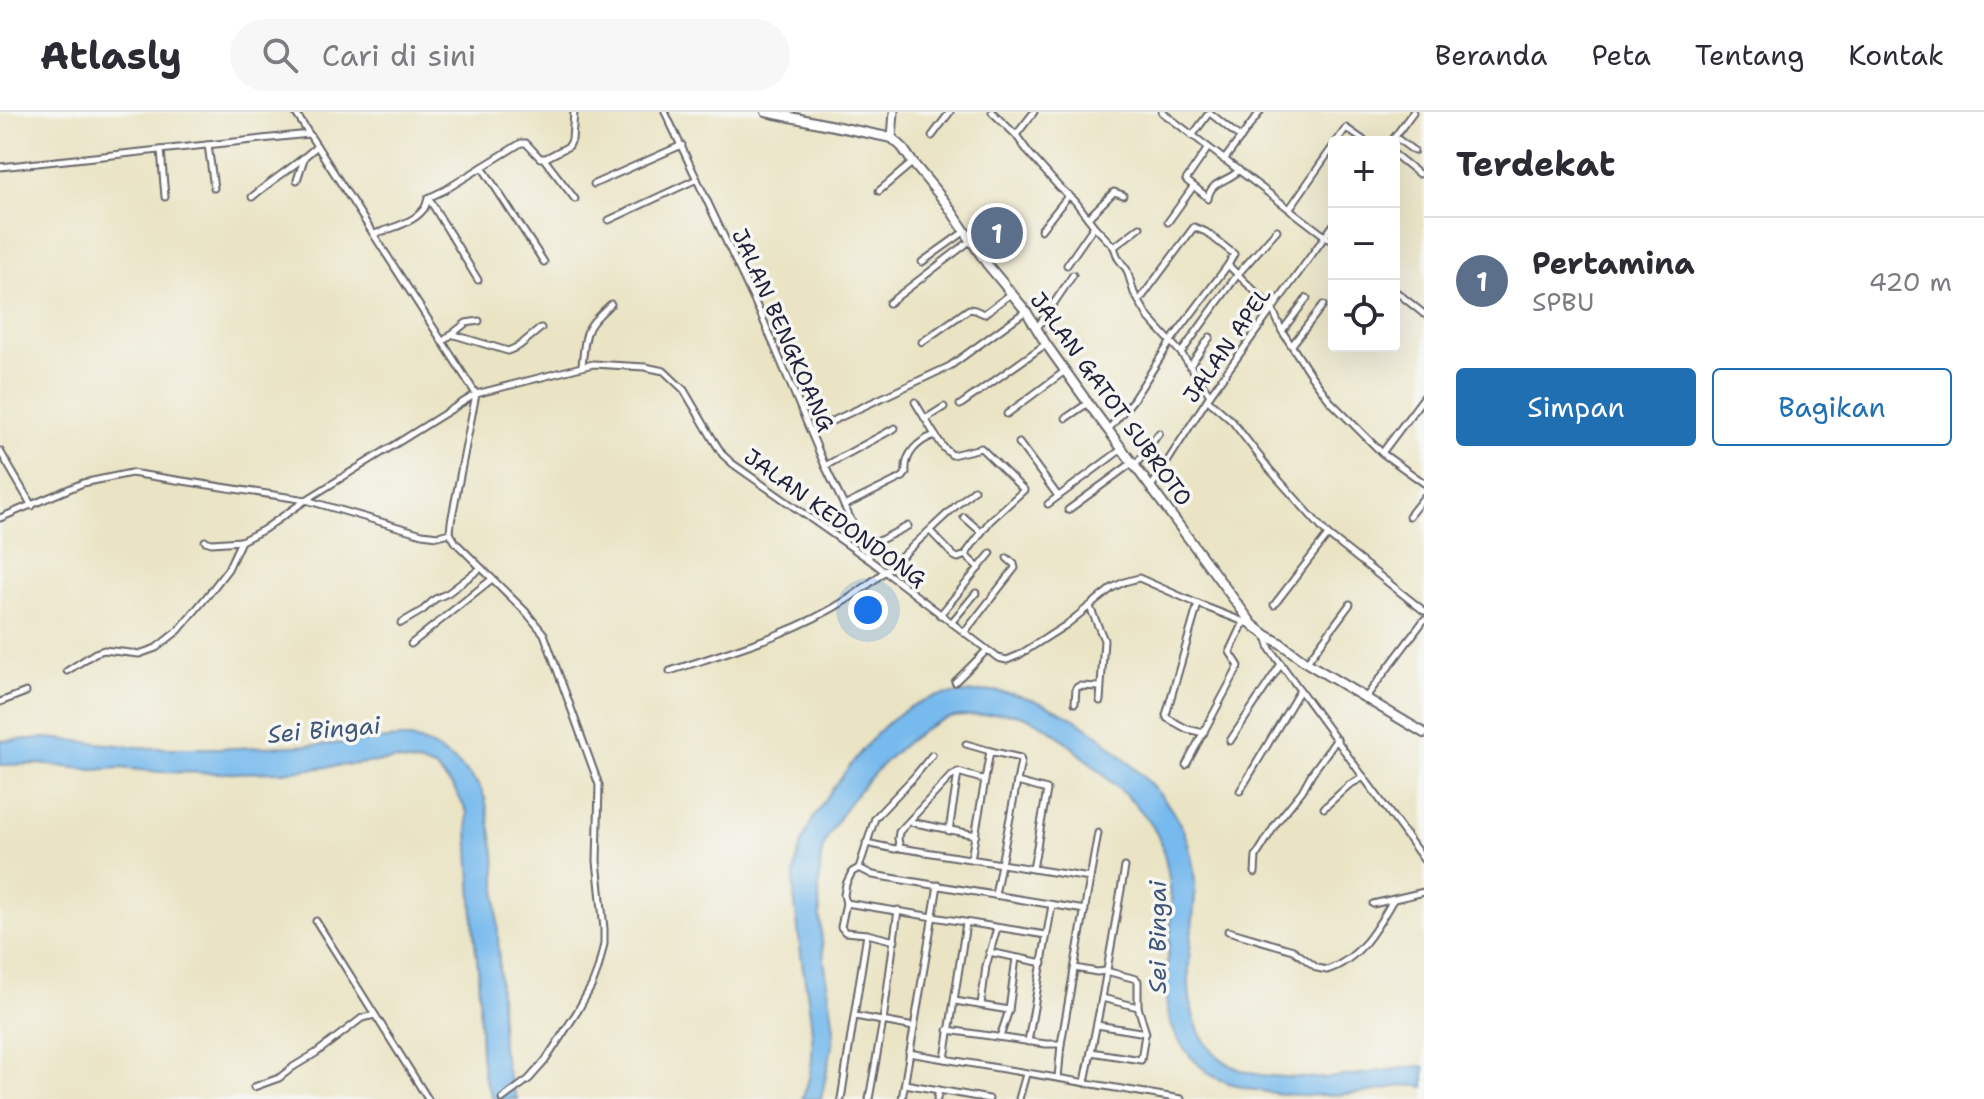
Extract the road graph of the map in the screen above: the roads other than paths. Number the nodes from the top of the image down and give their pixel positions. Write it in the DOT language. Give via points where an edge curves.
graph roads {
  1 [pos="295,112"];
  2 [pos="574,112"];
  3 [pos="665,112"];
  4 [pos="766,112"];
  5 [pos="894,112"];
  6 [pos="950,112"];
  7 [pos="1034,112"];
  8 [pos="1162,112"];
  9 [pos="1210,112"];
  10 [pos="1260,112"];
  11 [pos="1413,112"];
  12 [pos="996,113"];
  13 [pos="309,134"];
  14 [pos="1016,135"];
  15 [pos="932,136"];
  16 [pos="1192,136"];
  17 [pos="1340,136"];
  18 [pos="1357,136"];
  19 [pos="1396,136"];
  20 [pos="892,138"];
  21 [pos="1241,138"];
  22 [pos="1400,144"];
  23 [pos="208,145"];
  24 [pos="682,145"];
  25 [pos="317,146"];
  26 [pos="1208,148"];
  27 [pos="161,150"];
  28 [pos="1414,151"];
  29 [pos="1328,153"];
  30 [pos="304,158"];
  31 [pos="543,158"];
  32 [pos="1400,159"];
  33 [pos="1224,160"];
  34 [pos="913,162"];
  35 [pos="0,167"];
  36 [pos="482,167"];
  37 [pos="1239,170"];
  38 [pos="1419,174"];
  39 [pos="697,179"];
  40 [pos="297,180"];
  41 [pos="594,184"];
  42 [pos="1193,187"];
  43 [pos="214,188"];
  44 [pos="879,191"];
  45 [pos="1069,195"];
  46 [pos="1123,195"];
  47 [pos="165,197"];
  48 [pos="252,197"];
  49 [pos="428,198"];
  50 [pos="575,199"];
  51 [pos="1290,208"];
  52 [pos="1088,218"];
  53 [pos="609,220"];
  54 [pos="1168,222"];
  55 [pos="1094,226"];
  56 [pos="1140,227"];
  57 [pos="1041,230"];
  58 [pos="1277,230"];
  59 [pos="964,232"];
  60 [pos="374,234"];
  61 [pos="1328,234"];
  62 [pos="1326,237"];
  63 [pos="970,241"];
  64 [pos="1114,247"];
  65 [pos="544,262"];
  66 [pos="922,262"];
  67 [pos="1067,265"];
  68 [pos="1228,265"];
  69 [pos="1238,274"];
  70 [pos="1073,275"];
  71 [pos="478,280"];
  72 [pos="1012,293"];
  73 [pos="1400,295"];
  74 [pos="1307,298"];
  75 [pos="1139,301"];
  76 [pos="889,303"];
  77 [pos="611,304"];
  78 [pos="1323,305"];
  79 [pos="1272,308"];
  80 [pos="1026,311"];
  81 [pos="1424,314"];
  82 [pos="479,321"];
  83 [pos="541,328"];
  84 [pos="1037,328"];
  85 [pos="1282,331"];
  86 [pos="451,334"];
  87 [pos="1210,337"];
  88 [pos="1171,341"];
  89 [pos="442,342"];
  90 [pos="922,342"];
  91 [pos="1046,344"];
  92 [pos="1292,345"];
  93 [pos="1181,353"];
  94 [pos="582,366"];
  95 [pos="1190,366"];
  96 [pos="1065,371"];
  97 [pos="476,394"];
  98 [pos="1424,397"];
  99 [pos="1209,398"];
  100 [pos="915,402"];
  101 [pos="1088,403"];
  102 [pos="960,405"];
  103 [pos="944,407"];
  104 [pos="1007,414"];
  105 [pos="1066,418"];
  106 [pos="925,420"];
  107 [pos="895,428"];
  108 [pos="1108,430"];
  109 [pos="811,431"];
  110 [pos="1159,433"];
  111 [pos="935,435"];
  112 [pos="1019,443"];
  113 [pos="1122,449"];
  114 [pos="0,451"];
  115 [pos="1382,453"];
  116 [pos="1134,464"];
  117 [pos="825,466"];
  118 [pos="1424,483"];
  119 [pos="1151,487"];
  120 [pos="974,490"];
  121 [pos="1058,497"];
  122 [pos="1424,497"];
  123 [pos="306,500"];
  124 [pos="1048,504"];
  125 [pos="32,506"];
  126 [pos="844,506"];
  127 [pos="1068,510"];
  128 [pos="1409,516"];
  129 [pos="964,517"];
  130 [pos="0,518"];
  131 [pos="908,526"];
  132 [pos="930,531"];
  133 [pos="981,532"];
  134 [pos="450,533"];
  135 [pos="1328,535"];
  136 [pos="205,541"];
  137 [pos="241,541"];
  138 [pos="863,549"];
  139 [pos="991,553"];
  140 [pos="966,555"];
  141 [pos="1007,558"];
  142 [pos="871,561"];
  143 [pos="481,568"];
  144 [pos="979,568"];
  145 [pos="884,572"];
  146 [pos="492,579"];
  147 [pos="976,593"];
  148 [pos="1198,604"];
  149 [pos="1350,604"];
  150 [pos="1274,605"];
  151 [pos="1090,607"];
  152 [pos="1424,611"];
  153 [pos="940,615"];
  154 [pos="1424,620"];
  155 [pos="401,623"];
  156 [pos="951,623"];
  157 [pos="1248,623"];
  158 [pos="964,633"];
  159 [pos="1266,635"];
  160 [pos="411,644"];
  161 [pos="986,651"];
  162 [pos="1307,663"];
  163 [pos="1281,664"];
  164 [pos="67,671"];
  165 [pos="670,671"];
  166 [pos="955,682"];
  167 [pos="1100,687"];
  168 [pos="1300,690"];
  169 [pos="26,692"];
  170 [pos="1366,697"];
  171 [pos="1100,701"];
  172 [pos="0,702"];
  173 [pos="1075,703"];
  174 [pos="1204,733"];
  175 [pos="1424,733"];
  176 [pos="1337,739"];
  177 [pos="1230,741"];
  178 [pos="966,744"];
  179 [pos="990,751"];
  180 [pos="932,755"];
  181 [pos="1186,765"];
  182 [pos="958,772"];
  183 [pos="1364,777"];
  184 [pos="985,780"];
  185 [pos="1017,782"];
  186 [pos="1240,791"];
  187 [pos="1324,808"];
  188 [pos="909,822"];
  189 [pos="949,831"];
  190 [pos="1098,833"];
  191 [pos="976,835"];
  192 [pos="866,843"];
  193 [pos="900,848"];
  194 [pos="971,859"];
  195 [pos="1424,860"];
  196 [pos="1000,865"];
  197 [pos="1125,867"];
  198 [pos="859,868"];
  199 [pos="1033,870"];
  200 [pos="1255,873"];
  201 [pos="1090,878"];
  202 [pos="938,885"];
  203 [pos="1424,892"];
  204 [pos="995,895"];
  205 [pos="1393,900"];
  206 [pos="846,903"];
  207 [pos="1373,904"];
  208 [pos="1052,905"];
  209 [pos="898,910"];
  210 [pos="1085,910"];
  211 [pos="933,915"];
  212 [pos="316,921"];
  213 [pos="966,923"];
  214 [pos="997,928"];
  215 [pos="1228,931"];
  216 [pos="867,934"];
  217 [pos="1046,935"];
  218 [pos="895,941"];
  219 [pos="989,952"];
  220 [pos="1016,958"];
  221 [pos="1043,963"];
  222 [pos="1075,968"];
  223 [pos="1106,971"];
  224 [pos="1102,998"];
  225 [pos="955,1001"];
  226 [pos="981,1005"];
  227 [pos="1138,1007"];
  228 [pos="1009,1010"];
  229 [pos="375,1015"];
  230 [pos="855,1016"];
  231 [pos="883,1021"];
  232 [pos="1097,1025"];
  233 [pos="914,1027"];
  234 [pos="948,1030"];
  235 [pos="1145,1034"];
  236 [pos="1000,1037"];
  237 [pos="1028,1042"];
  238 [pos="1061,1044"];
  239 [pos="1091,1052"];
  240 [pos="909,1053"];
  241 [pos="945,1059"];
  242 [pos="1026,1074"];
  243 [pos="1058,1078"];
  244 [pos="1085,1082"];
  245 [pos="905,1084"];
  246 [pos="254,1087"];
  247 [pos="939,1090"];
  248 [pos="1133,1090"];
  249 [pos="966,1097"];
  250 [pos="428,1099"];
  251 [pos="502,1099"];
  252 [pos="841,1099"];
  253 [pos="869,1099"];
  254 [pos="902,1099"];
  255 [pos="937,1099"];
  256 [pos="989,1099"];
  257 [pos="1019,1099"];
  258 [pos="1132,1099"];
  259 [pos="1181,1099"];
  1 -- 13 [label="street"];
  2 -- 31 [label="street" via="571,142"];
  3 -- 24 [label="street, JALAN BENGKOANG"];
  4 -- 20 [label="main road"];
  5 -- 20 [label="street"];
  6 -- 15 [label="street"];
  7 -- 14 [label="street"];
  8 -- 16 [label="street"];
  9 -- 16 [label="street"];
  9 -- 21 [label="street"];
  10 -- 21 [label="street"];
  11 -- 19 [label="street"];
  12 -- 14 [label="street"];
  13 -- 23 [label="street"];
  13 -- 25 [label="street"];
  14 -- 45 [label="street"];
  16 -- 26 [label="street"];
  17 -- 18 [label="street" via="1346,128"];
  20 -- 34 [label="main road, JALAN GATOT SUBROTO"];
  21 -- 33 [label="street"];
  22 -- 28 [label="street"];
  23 -- 27 [label="street"];
  23 -- 43 [label="street"];
  24 -- 39 [label="street, JALAN BENGKOANG"];
  24 -- 41 [label="street"];
  25 -- 30 [label="street"];
  25 -- 60 [label="street"];
  26 -- 33 [label="street"];
  26 -- 42 [label="street" via="1186,177"];
  27 -- 35 [label="street"];
  27 -- 47 [label="street"];
  29 -- 51 [label="street"];
  30 -- 40 [label="street"];
  30 -- 48 [label="street"];
  31 -- 36 [label="street" via="521,143"];
  31 -- 50 [label="street"];
  32 -- 38 [label="street"];
  33 -- 37 [label="street"];
  34 -- 44 [label="street"];
  34 -- 59 [label="main road, JALAN GATOT SUBROTO"];
  36 -- 49 [label="street"];
  36 -- 65 [label="street"];
  37 -- 42 [label="street" via="1213,187 1207,198"];
  37 -- 51 [label="street"];
  39 -- 53 [label="street"];
  39 -- 109 [label="street, JALAN BENGKOANG"];
  42 -- 54 [label="street"];
  45 -- 52 [label="street"];
  45 -- 57 [label="street"];
  46 -- 52 [label="street" via="1114,192"];
  49 -- 60 [label="street" via="421,213"];
  49 -- 71 [label="street"];
  51 -- 62 [label="street"];
  52 -- 55 [label="street"];
  55 -- 64 [label="street"];
  55 -- 67 [label="street"];
  56 -- 64 [label="street"];
  58 -- 69 [label="street"];
  59 -- 63 [label="main road, JALAN GATOT SUBROTO"];
  59 -- 66 [label="street"];
  60 -- 89 [label="street"];
  61 -- 62 [label="street, JALAN APEL"];
  62 -- 79 [label="street, JALAN APEL"];
  63 -- 72 [label="main road, JALAN GATOT SUBROTO"];
  63 -- 76 [label="street"];
  64 -- 75 [label="street"];
  68 -- 69 [label="street"];
  68 -- 75 [label="street" via="1233,253 1194,227"];
  68 -- 88 [label="street"];
  69 -- 79 [label="street"];
  69 -- 93 [label="street"];
  70 -- 84 [label="street"];
  72 -- 80 [label="main road, JALAN GATOT SUBROTO"];
  72 -- 90 [label="street" via="984,314 969,309"];
  73 -- 81 [label="street"];
  74 -- 85 [label="street"];
  75 -- 88 [label="street"];
  77 -- 94 [label="street" via="586,333"];
  78 -- 92 [label="street"];
  79 -- 85 [label="street"];
  79 -- 99 [label="street, JALAN APEL"];
  80 -- 84 [label="main road, JALAN GATOT SUBROTO"];
  80 -- 109 [label="street" via="950,366"];
  82 -- 86 [label="street"];
  83 -- 86 [label="street" via="508,351"];
  84 -- 91 [label="main road, JALAN GATOT SUBROTO"];
  85 -- 92 [label="street"];
  86 -- 89 [label="street"];
  87 -- 95 [label="street"];
  88 -- 93 [label="street"];
  88 -- 108 [label="street"];
  89 -- 97 [label="street"];
  91 -- 96 [label="main road, JALAN GATOT SUBROTO"];
  91 -- 102 [label="street"];
  92 -- 115 [label="street" via="1330,401"];
  93 -- 95 [label="street"];
  94 -- 97 [label="street, JALAN KEDONDONG"];
  94 -- 142 [label="street, JALAN KEDONDONG" via="664,371 684,390 723,455"];
  95 -- 99 [label="street"];
  96 -- 101 [label="main road, JALAN GATOT SUBROTO"];
  96 -- 104 [label="street"];
  97 -- 123 [label="street, JALAN KEDONDONG"];
  97 -- 134 [label="street"];
  98 -- 115 [label="street"];
  99 -- 119 [label="street, JALAN APEL"];
  99 -- 135 [label="street"];
  100 -- 106 [label="street"];
  101 -- 105 [label="street"];
  101 -- 108 [label="main road, JALAN GATOT SUBROTO"];
  103 -- 106 [label="street"];
  106 -- 111 [label="street"];
  107 -- 117 [label="street"];
  108 -- 113 [label="main road, JALAN GATOT SUBROTO"];
  109 -- 117 [label="street, JALAN BENGKOANG"];
  110 -- 116 [label="street"];
  111 -- 126 [label="street" via="916,445 903,477"];
  111 -- 133 [label="street" via="952,455 981,448 1024,490"];
  112 -- 121 [label="street"];
  113 -- 116 [label="main road, JALAN GATOT SUBROTO"];
  113 -- 121 [label="street"];
  114 -- 125 [label="street"];
  115 -- 118 [label="street"];
  116 -- 119 [label="main road, JALAN GATOT SUBROTO"];
  116 -- 127 [label="street"];
  117 -- 126 [label="street, JALAN BENGKOANG"];
  119 -- 157 [label="main road, JALAN GATOT SUBROTO"];
  120 -- 132 [label="street"];
  121 -- 124 [label="street"];
  122 -- 128 [label="street"];
  123 -- 125 [label="street" via="131,473 83,483"];
  123 -- 134 [label="street" via="422,534"];
  123 -- 137 [label="street, JALAN KEDONDONG"];
  125 -- 130 [label="street"];
  126 -- 138 [label="street, JALAN BENGKOANG"];
  129 -- 133 [label="street"];
  131 -- 138 [label="street"];
  132 -- 140 [label="street" via="954,556"];
  132 -- 145 [label="street"];
  133 -- 140 [label="street"];
  134 -- 143 [label="street"];
  135 -- 150 [label="street"];
  135 -- 152 [label="street"];
  136 -- 137 [label="street"];
  137 -- 164 [label="street" via="217,584 162,644 139,654 104,650"];
  138 -- 142 [label="street, JALAN BENGKOANG"];
  139 -- 144 [label="street"];
  140 -- 144 [label="street"];
  141 -- 158 [label="street" via="1015,568"];
  142 -- 145 [label="street, JALAN KEDONDONG"];
  143 -- 146 [label="street"];
  143 -- 155 [label="street"];
  144 -- 153 [label="street"];
  145 -- 153 [label="street, JALAN KEDONDONG"];
  145 -- 165 [label="street" via="816,618"];
  146 -- 160 [label="street"];
  146 -- 251 [label="street" via="544,634 599,785 597,861 604,929 598,969 584,998 545,1061"];
  147 -- 156 [label="street"];
  148 -- 151 [label="street" via="1139,578 1112,588"];
  148 -- 157 [label="street"];
  148 -- 174 [label="street" via="1166,715"];
  149 -- 162 [label="street"];
  151 -- 161 [label="street" via="1019,655 1007,660"];
  151 -- 167 [label="street" via="1104,640"];
  153 -- 156 [label="street, JALAN KEDONDONG"];
  154 -- 170 [label="street"];
  156 -- 158 [label="street, JALAN KEDONDONG"];
  157 -- 159 [label="main road, JALAN GATOT SUBROTO"];
  157 -- 174 [label="street" via="1230,652 1239,666"];
  158 -- 161 [label="street, JALAN KEDONDONG"];
  159 -- 162 [label="main road, JALAN GATOT SUBROTO"];
  159 -- 163 [label="street"];
  161 -- 166 [label="street"];
  162 -- 170 [label="main road, JALAN GATOT SUBROTO"];
  163 -- 168 [label="street"];
  163 -- 177 [label="street"];
  167 -- 171 [label="street"];
  167 -- 173 [label="street" via="1079,686"];
  168 -- 176 [label="street"];
  168 -- 186 [label="street"];
  169 -- 172 [label="street"];
  170 -- 175 [label="main road, JALAN GATOT SUBROTO"];
  174 -- 181 [label="street"];
  176 -- 183 [label="street"];
  176 -- 200 [label="street" via="1256,856"];
  178 -- 179 [label="street"];
  179 -- 184 [label="street"];
  179 -- 185 [label="street" via="1021,759"];
  180 -- 192 [label="street" via="875,818"];
  182 -- 184 [label="street"];
  182 -- 188 [label="street"];
  182 -- 189 [label="street"];
  183 -- 187 [label="street"];
  183 -- 195 [label="street"];
  184 -- 191 [label="street"];
  185 -- 196 [label="street"];
  185 -- 199 [label="street" via="1047,790"];
  188 -- 189 [label="street"];
  188 -- 193 [label="street" via="899,832"];
  189 -- 191 [label="street"];
  190 -- 201 [label="street"];
  191 -- 194 [label="street"];
  192 -- 193 [label="street"];
  192 -- 198 [label="street"];
  193 -- 194 [label="street"];
  194 -- 196 [label="street"];
  196 -- 199 [label="street"];
  196 -- 204 [label="street"];
  197 -- 223 [label="street"];
  198 -- 202 [label="street"];
  198 -- 206 [label="street" via="848,878"];
  199 -- 201 [label="street"];
  201 -- 210 [label="street"];
  202 -- 204 [label="street"];
  202 -- 211 [label="street"];
  203 -- 205 [label="street"];
  204 -- 208 [label="street"];
  205 -- 207 [label="street"];
  205 -- 215 [label="street" via="1363,946 1327,970 1293,950"];
  206 -- 209 [label="street"];
  206 -- 216 [label="street" via="842,930"];
  208 -- 210 [label="street"];
  208 -- 217 [label="street"];
  209 -- 211 [label="street"];
  209 -- 218 [label="street"];
  210 -- 222 [label="street"];
  211 -- 213 [label="street"];
  211 -- 233 [label="street"];
  212 -- 229 [label="street"];
  213 -- 214 [label="street"];
  213 -- 225 [label="street"];
  214 -- 217 [label="street"];
  214 -- 219 [label="street"];
  216 -- 218 [label="street"];
  216 -- 230 [label="street"];
  217 -- 221 [label="street"];
  218 -- 231 [label="street"];
  219 -- 220 [label="street"];
  219 -- 226 [label="street"];
  220 -- 221 [label="street"];
  220 -- 228 [label="street"];
  221 -- 237 [label="street"];
  222 -- 223 [label="street"];
  222 -- 238 [label="street"];
  223 -- 224 [label="street"];
  223 -- 227 [label="street" via="1138,981"];
  224 -- 227 [label="street"];
  224 -- 232 [label="street"];
  225 -- 226 [label="street"];
  225 -- 234 [label="street"];
  226 -- 228 [label="street"];
  227 -- 235 [label="street"];
  228 -- 236 [label="street"];
  229 -- 246 [label="street" via="362,1018 279,1078"];
  229 -- 250 [label="street"];
  230 -- 231 [label="street"];
  230 -- 252 [label="street"];
  231 -- 233 [label="street"];
  231 -- 253 [label="street"];
  232 -- 235 [label="street"];
  232 -- 239 [label="street"];
  233 -- 240 [label="street"];
  234 -- 236 [label="street"];
  234 -- 241 [label="street"];
  235 -- 239 [label="street" via="1141,1060"];
  236 -- 237 [label="street"];
  237 -- 238 [label="street"];
  238 -- 243 [label="street"];
  239 -- 244 [label="street"];
  240 -- 241 [label="street"];
  240 -- 245 [label="street"];
  241 -- 242 [label="street"];
  242 -- 243 [label="street"];
  242 -- 257 [label="street"];
  243 -- 244 [label="street"];
  244 -- 248 [label="street"];
  245 -- 247 [label="street"];
  245 -- 254 [label="street"];
  247 -- 249 [label="street"];
  247 -- 255 [label="street"];
  248 -- 258 [label="street"];
  248 -- 259 [label="street"];
  249 -- 256 [label="street"];
}
